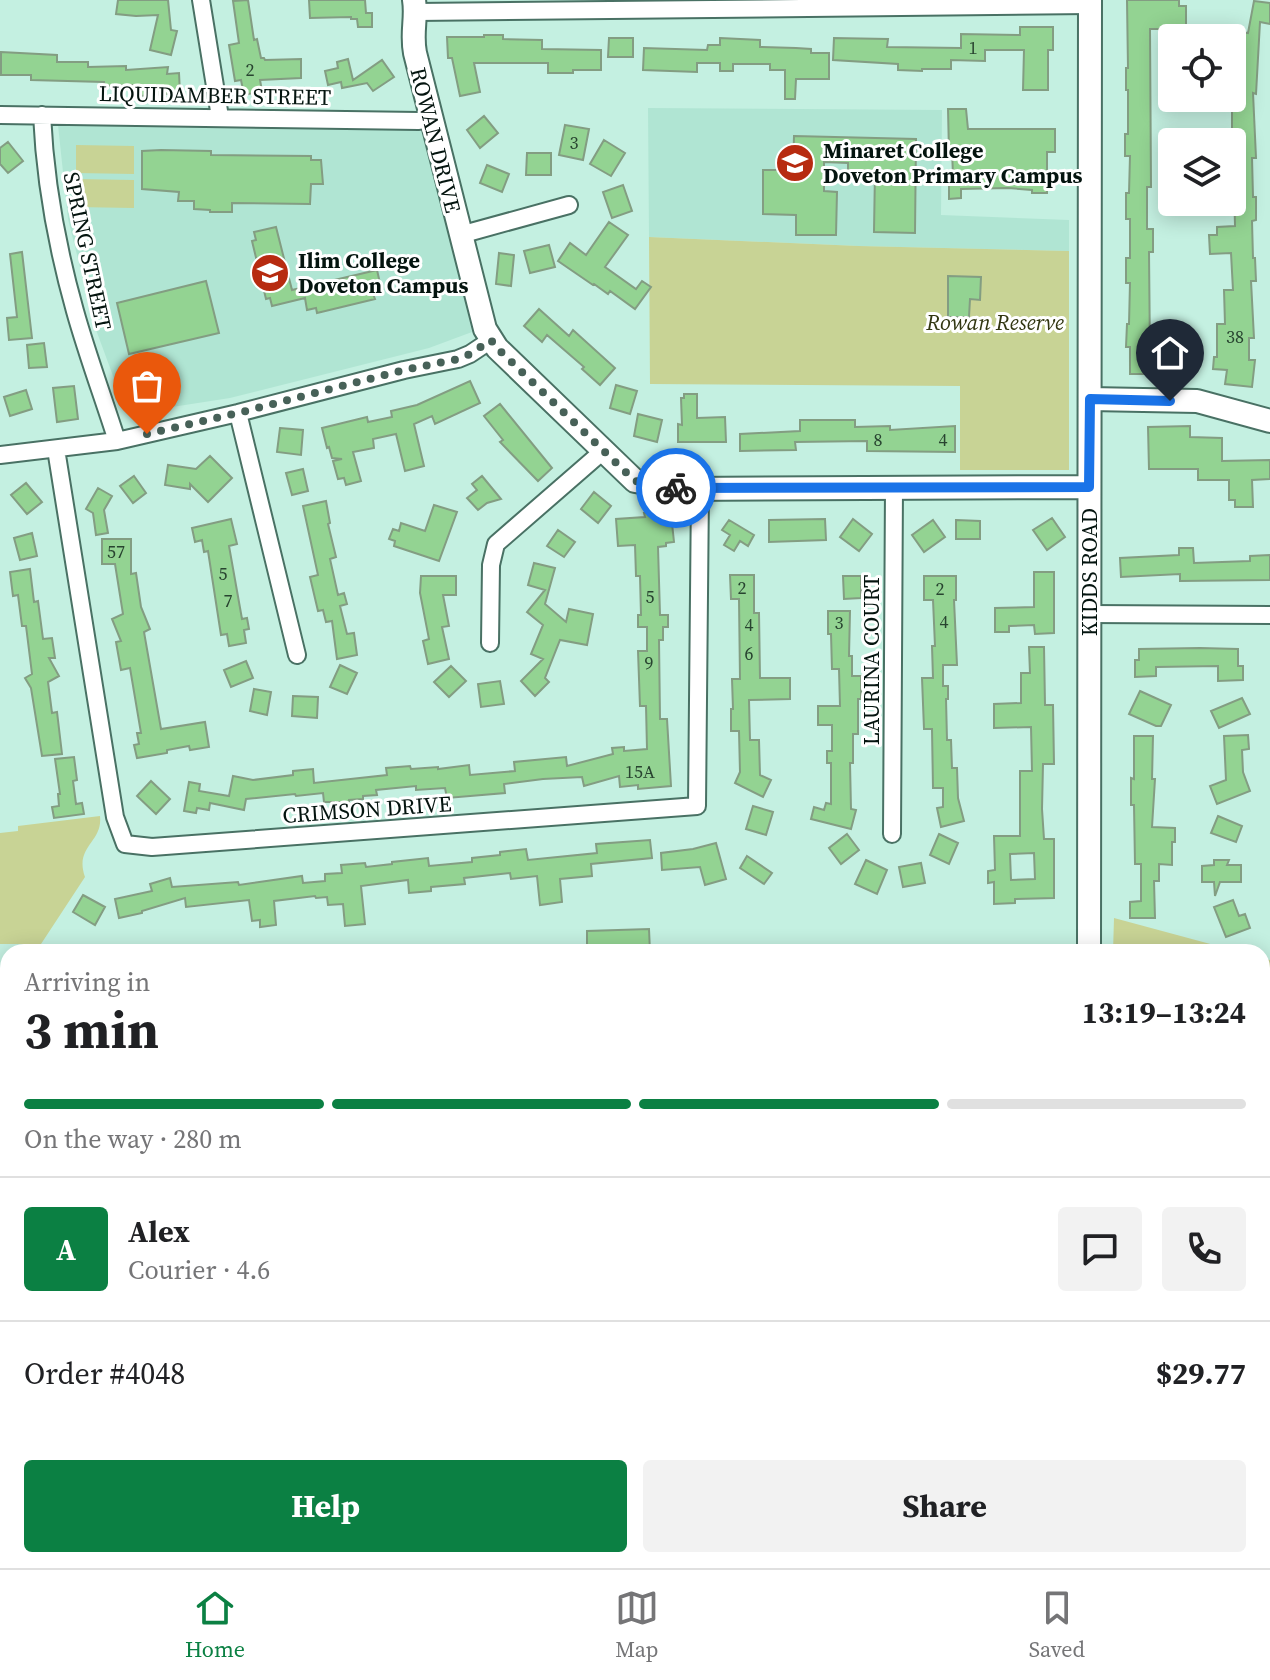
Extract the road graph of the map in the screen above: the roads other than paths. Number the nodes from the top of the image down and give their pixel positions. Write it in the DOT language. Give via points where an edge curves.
graph roads {
  1 [pos="201,0"];
  2 [pos="1090,3"];
  3 [pos="911,4"];
  4 [pos="595,5"];
  5 [pos="751,5"];
  6 [pos="415,6"];
  7 [pos="0,115"];
  8 [pos="42,115"];
  9 [pos="220,117"];
  10 [pos="430,119"];
  11 [pos="569,205"];
  12 [pos="460,235"];
  13 [pos="491,340"];
  14 [pos="1090,399"];
  15 [pos="238,413"];
  16 [pos="1270,421"];
  17 [pos="117,441"];
  18 [pos="56,449"];
  19 [pos="603,451"];
  20 [pos="0,455"];
  21 [pos="894,487"];
  22 [pos="1089,487"];
  23 [pos="700,489"];
  24 [pos="1089,614"];
  25 [pos="1270,615"];
  26 [pos="490,643"];
  27 [pos="297,655"];
  28 [pos="892,834"];
  29 [pos="1089,944"];
  1 -- 9 [label="street"];
  2 -- 3 [label="street"];
  2 -- 14 [label="street, KIDDS ROAD"];
  3 -- 5 [label="street"];
  4 -- 5 [label="street"];
  4 -- 6 [label="street"];
  6 -- 10 [label="street, ROWAN DRIVE" via="412,38"];
  7 -- 8 [label="street, LIQUIDAMBER STREET"];
  8 -- 9 [label="street, LIQUIDAMBER STREET"];
  8 -- 17 [label="street, SPRING STREET" via="54,224"];
  9 -- 10 [label="street, LIQUIDAMBER STREET"];
  10 -- 12 [label="street, ROWAN DRIVE"];
  11 -- 12 [label="street"];
  12 -- 13 [label="street, ROWAN DRIVE"];
  13 -- 15 [label="street" via="458,359"];
  13 -- 19 [label="street, ROWAN DRIVE"];
  14 -- 16 [label="street" via="1197,401"];
  14 -- 22 [label="street, KIDDS ROAD"];
  15 -- 17 [label="street"];
  15 -- 27 [label="street"];
  17 -- 18 [label="street"];
  18 -- 20 [label="street"];
  18 -- 23 [label="street, CRIMSON DRIVE" via="115,817 125,844 152,847 697,806"];
  19 -- 23 [label="street, ROWAN DRIVE" via="635,481"];
  19 -- 26 [label="street" via="496,544"];
  21 -- 22 [label="street, ROWAN DRIVE"];
  21 -- 23 [label="street, ROWAN DRIVE"];
  21 -- 28 [label="street, LAURINA COURT"];
  22 -- 24 [label="street, KIDDS ROAD"];
  24 -- 25 [label="street"];
  24 -- 29 [label="street, KIDDS ROAD"];
}
